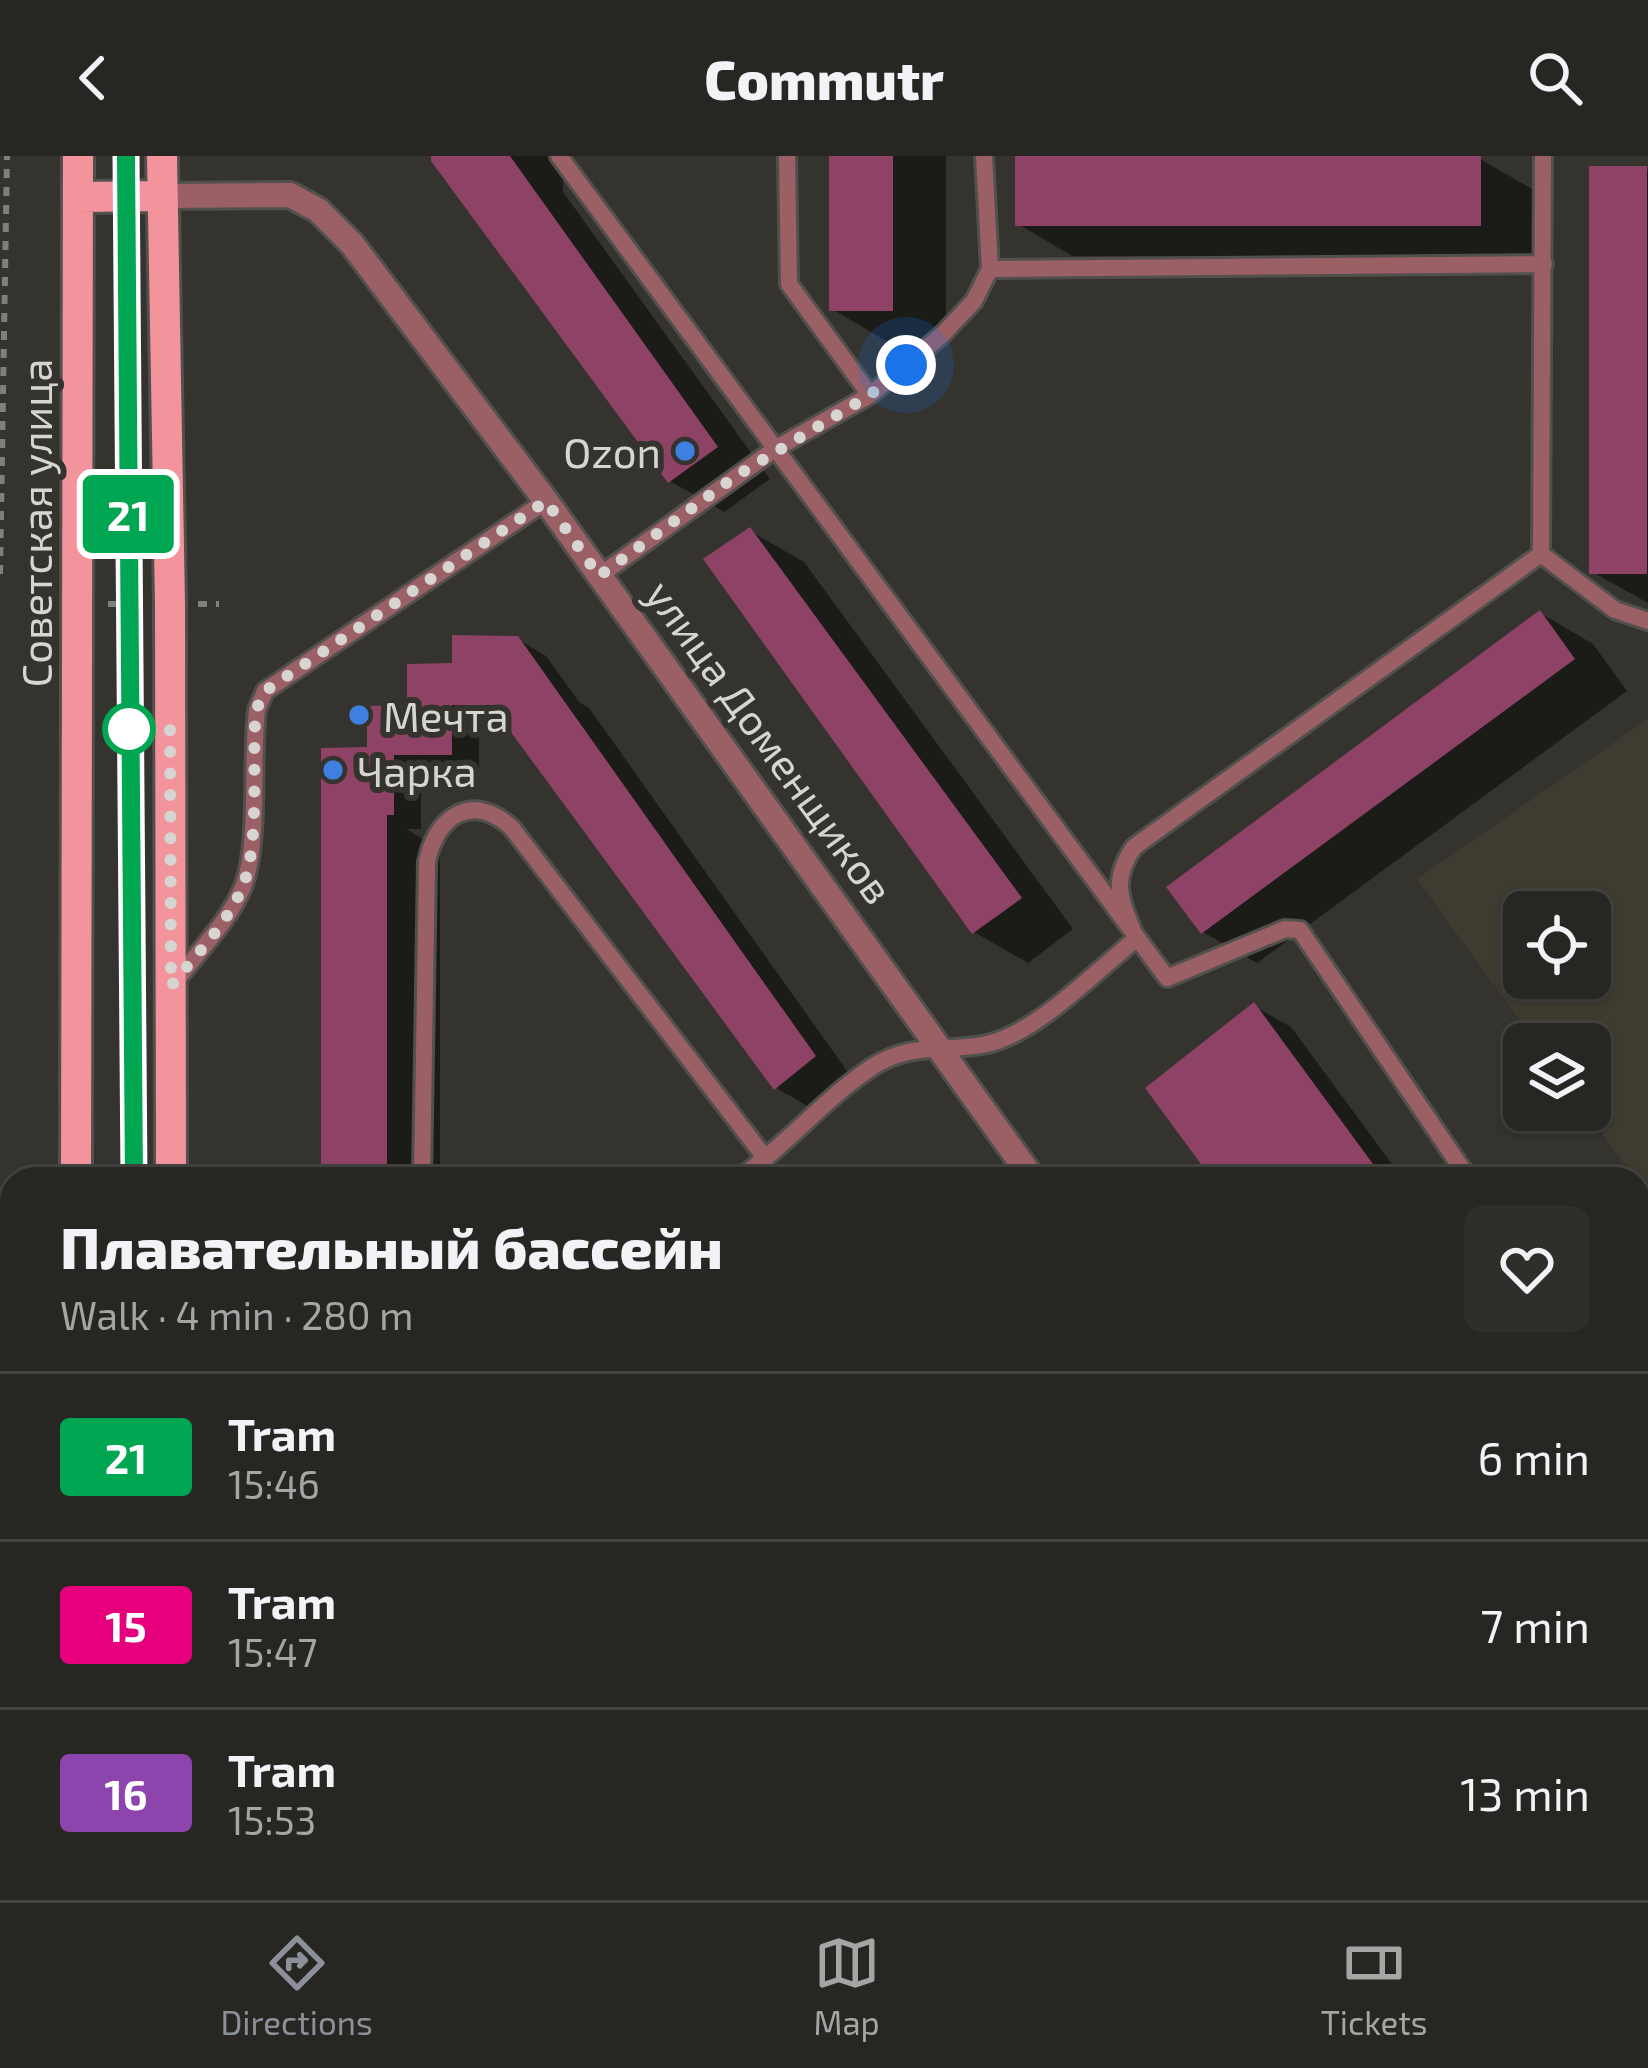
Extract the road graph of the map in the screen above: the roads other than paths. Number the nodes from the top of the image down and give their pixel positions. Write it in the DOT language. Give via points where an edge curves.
graph roads {
  1 [pos="78,156"];
  2 [pos="162,156"];
  3 [pos="559,156"];
  4 [pos="787,156"];
  5 [pos="985,156"];
  6 [pos="1543,156"];
  7 [pos="78,196"];
  8 [pos="162,196"];
  9 [pos="1544,264"];
  10 [pos="990,269"];
  11 [pos="870,395"];
  12 [pos="775,449"];
  13 [pos="546,501"];
  14 [pos="1541,554"];
  15 [pos="599,576"];
  16 [pos="1648,621"];
  17 [pos="1136,939"];
  18 [pos="171,986"];
  19 [pos="940,1046"];
  20 [pos="766,1159"];
  21 [pos="76,1167"];
  22 [pos="171,1167"];
  23 [pos="422,1167"];
  24 [pos="755,1167"];
  25 [pos="1025,1167"];
  26 [pos="1461,1167"];
  1 -- 7 [label="main road, Советская улица"];
  2 -- 8 [label="main road"];
  3 -- 12 [label="lane"];
  4 -- 11 [label="lane" via="789,284"];
  5 -- 10 [label="lane"];
  6 -- 9 [label="lane"];
  7 -- 8 [label="main road, улица Доменщиков"];
  7 -- 21 [label="main road, Советская улица"];
  8 -- 13 [label="street, улица Доменщиков" via="290,195 319,210"];
  8 -- 18 [label="main road"];
  9 -- 10 [label="lane"];
  9 -- 14 [label="lane"];
  10 -- 11 [label="lane" via="942,335"];
  11 -- 12 [label="lane"];
  12 -- 15 [label="lane"];
  12 -- 17 [label="lane"];
  13 -- 15 [label="street, улица Доменщиков"];
  13 -- 18 [label="lane" via="265,691 256,710 244,885"];
  14 -- 16 [label="lane" via="1615,610"];
  14 -- 17 [label="lane" via="1134,847 1118,885"];
  15 -- 19 [label="street, улица Доменщиков"];
  17 -- 19 [label="lane" via="1024,1028 987,1044"];
  17 -- 26 [label="lane" via="1167,978 1285,929 1300,930"];
  18 -- 22 [label="main road"];
  19 -- 20 [label="lane" via="871,1068"];
  19 -- 25 [label="street, улица Доменщиков"];
  20 -- 23 [label="lane" via="512,828 479,810 441,826 427,862"];
  20 -- 24 [label="lane"];
}
